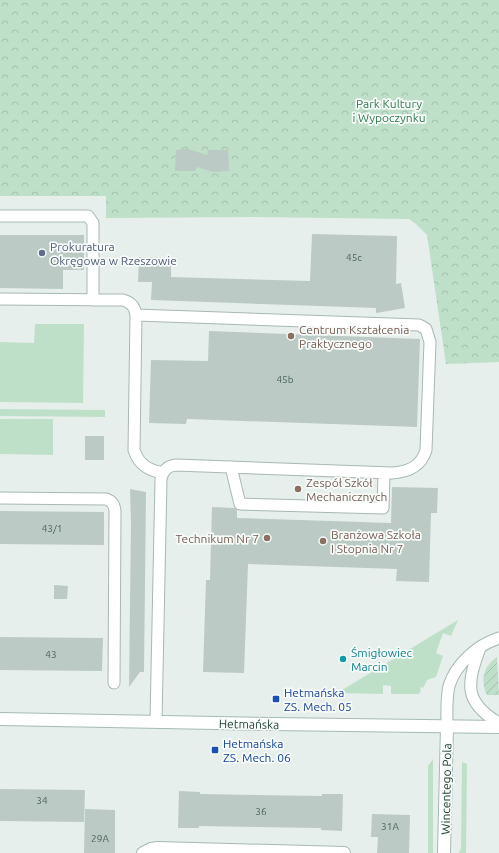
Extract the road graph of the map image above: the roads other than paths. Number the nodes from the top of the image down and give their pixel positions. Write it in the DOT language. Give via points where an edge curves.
graph roads {
  1 [pos="0,216"];
  2 [pos="0,299"];
  3 [pos="93,300"];
  4 [pos="136,315"];
  5 [pos="231,467"];
  6 [pos="163,473"];
  7 [pos="384,473"];
  8 [pos="0,498"];
  9 [pos="499,638"];
  10 [pos="480,648"];
  11 [pos="114,683"];
  12 [pos="0,719"];
  13 [pos="156,721"];
  14 [pos="499,723"];
  15 [pos="447,726"];
  16 [pos="499,727"];
  17 [pos="143,853"];
  18 [pos="344,853"];
  19 [pos="444,853"];
  1 -- 3 [label="lane" via="88,216 93,223"];
  2 -- 3 [label="lane"];
  3 -- 4 [label="lane" via="128,301 133,305"];
  4 -- 6 [label="lane" via="134,450 145,468"];
  4 -- 7 [label="lane" via="422,326 428,333 430,342 426,450 420,463 410,470"];
  5 -- 6 [label="lane" via="176,465 166,468"];
  5 -- 7 [label="lane"];
  5 -- 7 [label="lane" via="240,504 383,508"];
  6 -- 13 [label="lane"];
  8 -- 11 [label="lane" via="106,499 114,505"];
  9 -- 10 [label="lane" via="487,642"];
  10 -- 14 [label="lane" via="472,669 470,684 473,697 481,710"];
  10 -- 15 [label="lane" via="459,666 450,684 447,697"];
  12 -- 13 [label="street, Hetmańska"];
  13 -- 15 [label="street, Hetmańska"];
  15 -- 16 [label="street, Hetmańska"];
  15 -- 19 [label="street, Wincentego Pola"];
  17 -- 18 [label="street" via="158,848"];
}
